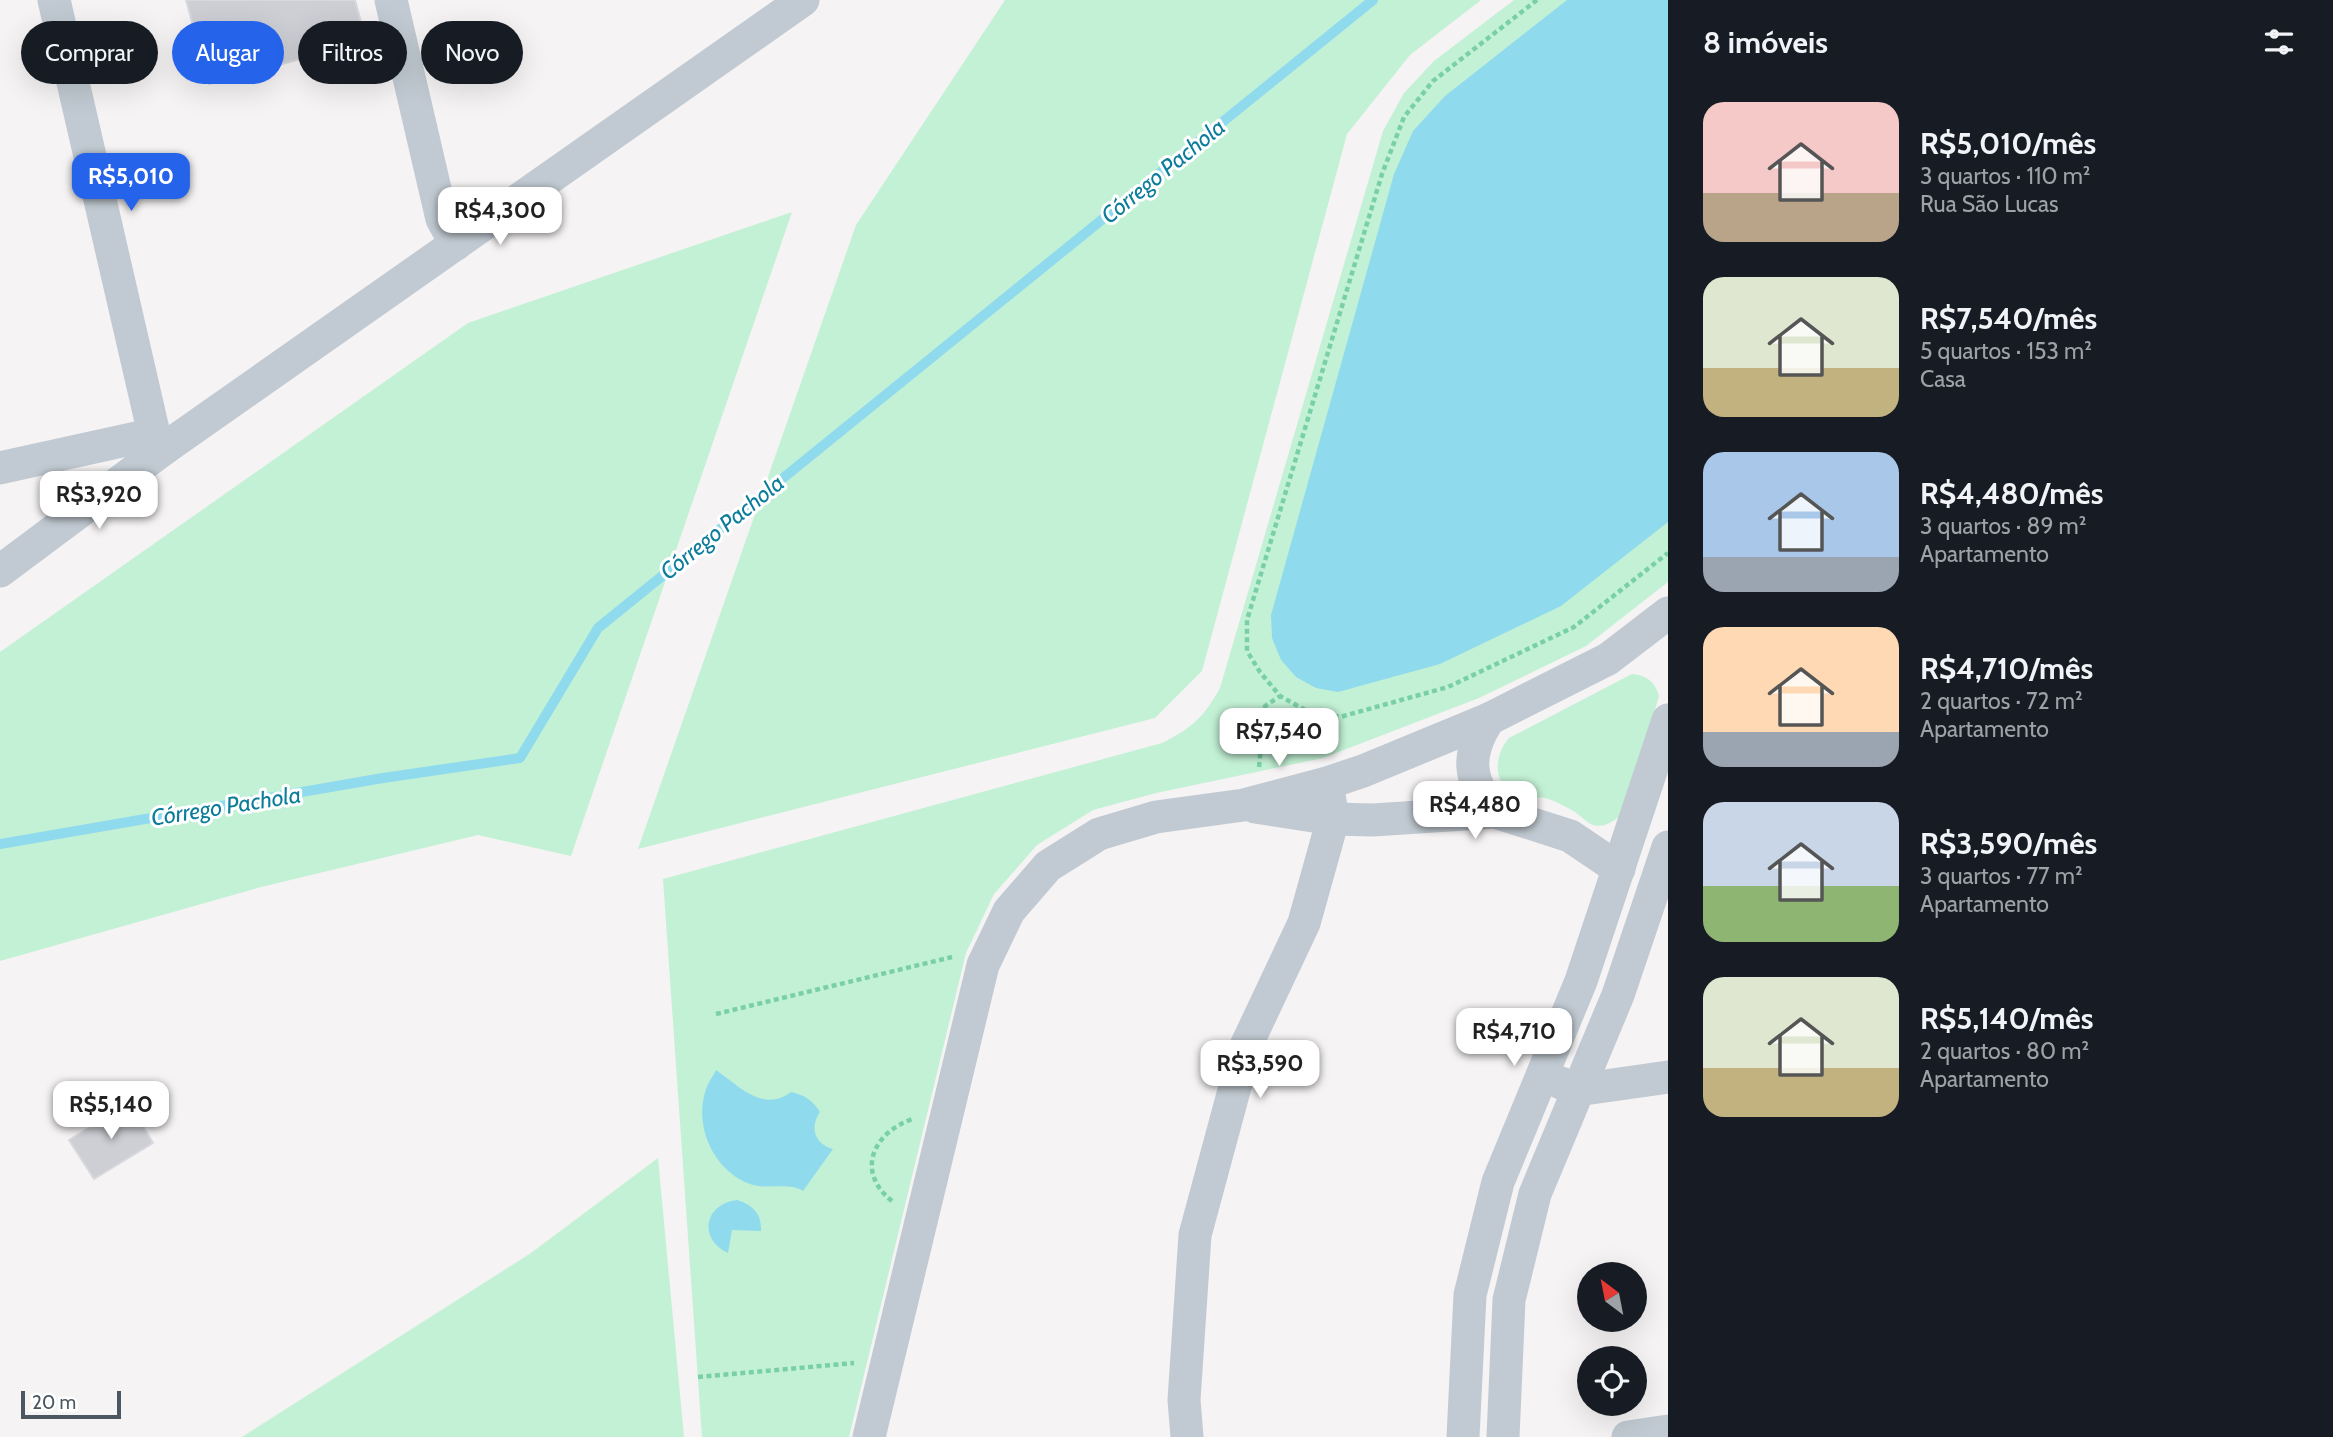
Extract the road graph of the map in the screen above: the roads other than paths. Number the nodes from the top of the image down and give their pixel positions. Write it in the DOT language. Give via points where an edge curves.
graph roads {
  1 [pos="54,0"];
  2 [pos="391,0"];
  3 [pos="803,0"];
  4 [pos="456,244"];
  5 [pos="159,441"];
  6 [pos="0,468"];
  7 [pos="0,572"];
  8 [pos="1668,613"];
  9 [pos="1489,719"];
  10 [pos="1668,720"];
  11 [pos="1327,783"];
  12 [pos="1244,805"];
  13 [pos="1495,812"];
  14 [pos="1333,819"];
  15 [pos="1668,848"];
  16 [pos="1619,869"];
  17 [pos="1540,1075"];
  18 [pos="1668,1077"];
  19 [pos="1577,1090"];
  20 [pos="1668,1431"];
  21 [pos="869,1437"];
  22 [pos="1187,1437"];
  23 [pos="1463,1437"];
  24 [pos="1503,1437"];
  25 [pos="1628,1437"];
  1 -- 5 [label="street"];
  2 -- 4 [label="street" via="442,219"];
  3 -- 4 [label="street"];
  4 -- 5 [label="street"];
  5 -- 6 [label="street"];
  5 -- 7 [label="street"];
  8 -- 9 [label="street" via="1608,659"];
  9 -- 11 [label="street"];
  9 -- 13 [label="street" via="1477,736 1473,777"];
  10 -- 16 [label="street"];
  11 -- 12 [label="street"];
  11 -- 14 [label="street"];
  12 -- 14 [label="street"];
  12 -- 21 [label="street" via="1156,817 1099,834 1048,866 1009,911 983,965"];
  13 -- 14 [label="street"];
  13 -- 16 [label="street" via="1570,836"];
  14 -- 22 [label="street" via="1304,923 1246,1046 1195,1236 1184,1400"];
  15 -- 19 [label="street" via="1618,995"];
  16 -- 17 [label="street" via="1581,981"];
  17 -- 19 [label="street"];
  17 -- 23 [label="street" via="1498,1182 1470,1294"];
  18 -- 19 [label="street"];
  19 -- 24 [label="street" via="1535,1194 1509,1300"];
  20 -- 25 [label="street"];
}
